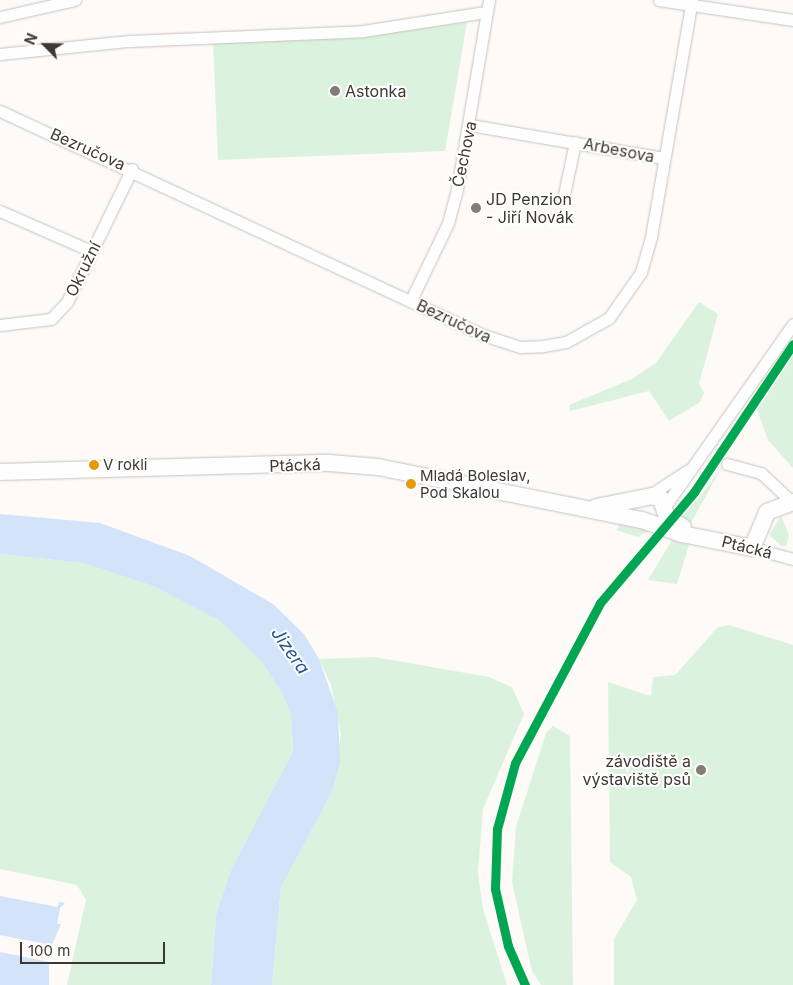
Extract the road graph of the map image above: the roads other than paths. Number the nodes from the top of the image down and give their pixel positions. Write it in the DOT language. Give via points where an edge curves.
graph roads {
  1 [pos="75,0"];
  2 [pos="489,0"];
  3 [pos="659,0"];
  4 [pos="691,3"];
  5 [pos="486,12"];
  6 [pos="0,17"];
  7 [pos="793,20"];
  8 [pos="0,54"];
  9 [pos="0,111"];
  10 [pos="470,125"];
  11 [pos="575,142"];
  12 [pos="664,158"];
  13 [pos="132,168"];
  14 [pos="563,199"];
  15 [pos="0,210"];
  16 [pos="91,251"];
  17 [pos="411,300"];
  18 [pos="793,324"];
  19 [pos="0,325"];
  20 [pos="696,464"];
  21 [pos="727,464"];
  22 [pos="0,472"];
  23 [pos="644,498"];
  24 [pos="792,502"];
  25 [pos="586,509"];
  26 [pos="663,509"];
  27 [pos="642,520"];
  28 [pos="700,536"];
  29 [pos="752,548"];
  30 [pos="793,559"];
  1 -- 6 [label="street"];
  2 -- 5 [label="street, Čechova"];
  3 -- 4 [label="street"];
  4 -- 7 [label="street"];
  4 -- 12 [label="street, Bezručova"];
  5 -- 8 [label="street" via="363,31 129,41"];
  5 -- 10 [label="street, Čechova"];
  9 -- 13 [label="street, Bezručova"];
  10 -- 11 [label="street, Arbesova"];
  10 -- 17 [label="street, Čechova" via="448,223"];
  11 -- 12 [label="street, Arbesova"];
  11 -- 14 [label="street, Arbesova"];
  12 -- 17 [label="street, Bezručova" via="641,272 626,300 609,318 588,332 566,342 520,347 483,335"];
  13 -- 16 [label="street, Okružní"];
  13 -- 17 [label="street, Bezručova"];
  15 -- 16 [label="street"];
  16 -- 19 [label="street, Okružní" via="67,302 51,319"];
  18 -- 20 [label="street"];
  20 -- 23 [label="street"];
  20 -- 26 [label="street"];
  21 -- 24 [label="street" via="761,473"];
  22 -- 25 [label="street, Ptácká" via="360,465"];
  23 -- 25 [label="street, Ptácká"];
  23 -- 26 [label="street" via="661,499"];
  23 -- 27 [label="street" via="635,511"];
  24 -- 29 [label="street" via="767,512"];
  25 -- 27 [label="street, Ptácká"];
  26 -- 27 [label="street" via="656,517"];
  26 -- 28 [label="street, Ptácká" via="670,520"];
  27 -- 28 [label="street, Ptácká" via="682,534"];
  28 -- 29 [label="street, Ptácká"];
  29 -- 30 [label="street, Ptácká"];
}
